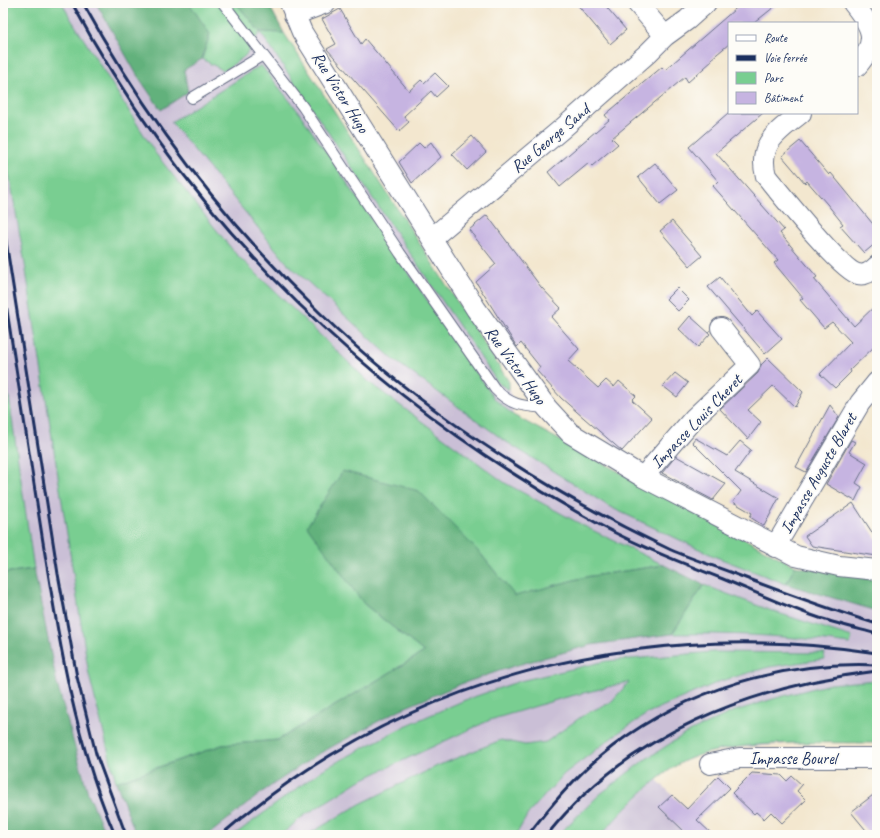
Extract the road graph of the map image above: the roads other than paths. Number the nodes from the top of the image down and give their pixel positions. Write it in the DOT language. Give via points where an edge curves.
graph roads {
  1 [pos="223,3"];
  2 [pos="326,3"];
  3 [pos="637,3"];
  4 [pos="706,3"];
  5 [pos="853,3"];
  6 [pos="292,9"];
  7 [pos="665,36"];
  8 [pos="263,55"];
  9 [pos="858,65"];
  10 [pos="192,98"];
  11 [pos="799,114"];
  12 [pos="432,238"];
  13 [pos="877,266"];
  14 [pos="721,328"];
  15 [pos="877,382"];
  16 [pos="547,408"];
  17 [pos="643,476"];
  18 [pos="775,547"];
  19 [pos="877,570"];
  20 [pos="877,758"];
  21 [pos="710,764"];
  1 -- 8 [label="lane"];
  2 -- 6 [label="street"];
  3 -- 7 [label="street"];
  4 -- 7 [label="street, Rue George Sand"];
  5 -- 9 [label="street" via="873,27 875,42 869,54"];
  6 -- 12 [label="street, Rue Victor Hugo" via="302,32"];
  7 -- 12 [label="street, Rue George Sand" via="563,128"];
  8 -- 10 [label="lane"];
  8 -- 16 [label="lane" via="303,107 400,254 495,390 516,405"];
  11 -- 13 [label="street" via="776,133 765,150 762,164 766,176 848,269 857,274 865,274"];
  12 -- 16 [label="street, Rue Victor Hugo" via="476,309"];
  14 -- 17 [label="street, Impasse Louis Cheret" via="750,365 694,418"];
  15 -- 18 [label="street, Impasse Auguste Blaret" via="856,409"];
  16 -- 17 [label="street, Rue Victor Hugo" via="570,433"];
  17 -- 18 [label="street, Rue Victor Hugo"];
  18 -- 19 [label="street, Rue Victor Hugo" via="810,561"];
  20 -- 21 [label="street, Impasse Bourel" via="739,758"];
}
